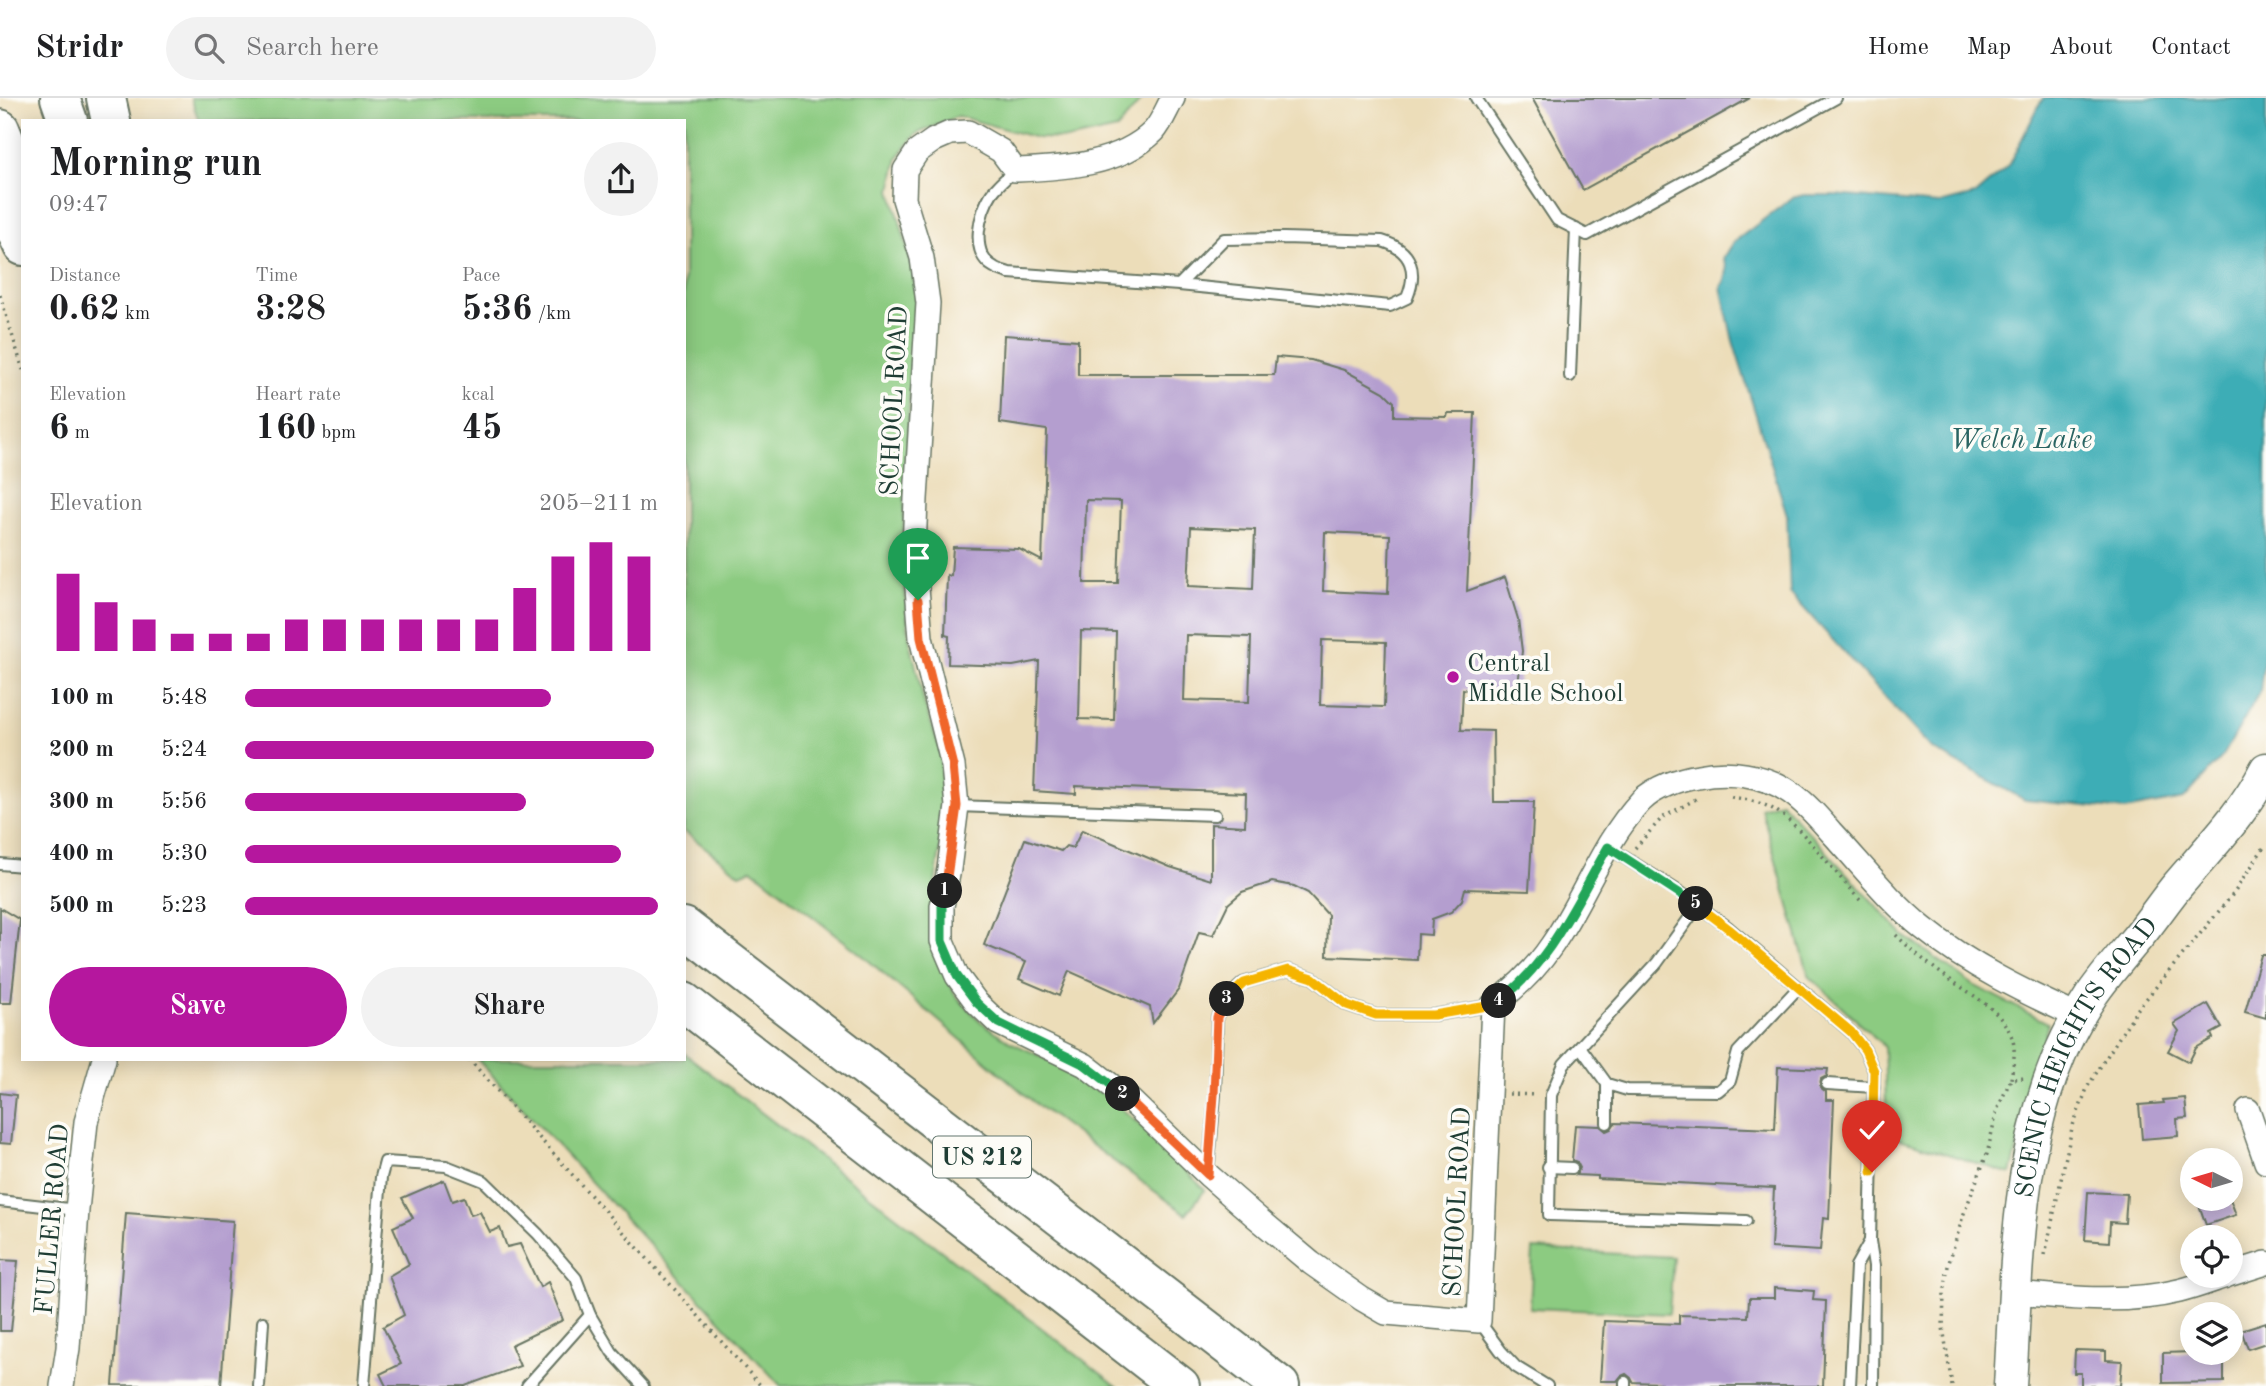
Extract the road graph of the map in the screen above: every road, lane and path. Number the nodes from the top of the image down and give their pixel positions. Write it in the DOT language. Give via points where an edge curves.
graph roads {
  1 [pos="60,98"];
  2 [pos="106,98"];
  3 [pos="1173,98"];
  4 [pos="1476,98"];
  5 [pos="1836,98"];
  6 [pos="67,119"];
  7 [pos="111,119"];
  8 [pos="0,129"];
  9 [pos="1015,170"];
  10 [pos="21,181"];
  11 [pos="0,197"];
  12 [pos="1576,229"];
  13 [pos="21,242"];
  14 [pos="1179,285"];
  15 [pos="0,295"];
  16 [pos="21,363"];
  17 [pos="1570,376"];
  18 [pos="2266,769"];
  19 [pos="1726,796"];
  20 [pos="1701,797"];
  21 [pos="957,806"];
  22 [pos="1215,814"];
  23 [pos="2266,844"];
  24 [pos="1617,853"];
  25 [pos="0,864"];
  26 [pos="21,866"];
  27 [pos="1698,906"];
  28 [pos="1868,907"];
  29 [pos="686,929"];
  30 [pos="1894,933"];
  31 [pos="1798,988"];
  32 [pos="686,1004"];
  33 [pos="1493,1005"];
  34 [pos="2079,1017"];
  35 [pos="1581,1048"];
  36 [pos="103,1061"];
  37 [pos="471,1061"];
  38 [pos="2011,1079"];
  39 [pos="2048,1081"];
  40 [pos="1607,1084"];
  41 [pos="1827,1084"];
  42 [pos="1874,1087"];
  43 [pos="1489,1093"];
  44 [pos="1551,1095"];
  45 [pos="2248,1110"];
  46 [pos="1607,1123"];
  47 [pos="2266,1161"];
  48 [pos="1548,1167"];
  49 [pos="1572,1167"];
  50 [pos="1208,1175"];
  51 [pos="0,1201"];
  52 [pos="77,1210"];
  53 [pos="1746,1221"];
  54 [pos="1870,1241"];
  55 [pos="2266,1263"];
  56 [pos="2243,1270"];
  57 [pos="2189,1288"];
  58 [pos="2028,1294"];
  59 [pos="590,1315"];
  60 [pos="1479,1321"];
  61 [pos="263,1322"];
  62 [pos="62,1386"];
  63 [pos="259,1386"];
  64 [pos="364,1386"];
  65 [pos="527,1386"];
  66 [pos="643,1386"];
  67 [pos="761,1386"];
  68 [pos="1180,1386"];
  69 [pos="1280,1386"];
  70 [pos="1547,1386"];
  71 [pos="1850,1386"];
  72 [pos="1873,1386"];
  73 [pos="1952,1386"];
  74 [pos="2011,1386"];
  1 -- 6 [label="highway"];
  2 -- 7 [label="highway"];
  3 -- 9 [label="street" via="1155,130 1129,150 1060,168"];
  4 -- 12 [label="lane" via="1557,220"];
  5 -- 12 [label="lane" via="1587,235"];
  8 -- 10 [label="highway"];
  9 -- 14 [label="lane" via="984,206 978,228 982,252 991,267 1009,273"];
  9 -- 21 [label="street, SCHOOL ROAD" via="1001,151 968,132 934,140 917,152 905,170 904,199 922,258 928,303 914,551 921,638 953,766"];
  11 -- 13 [label="highway"];
  12 -- 17 [label="lane"];
  14 -- 14 [label="lane" via="1390,306 1407,298 1413,281 1406,254 1382,241 1224,239"];
  15 -- 16 [label="path"];
  18 -- 34 [label="street, SCENIC HEIGHTS ROAD" via="2238,813 2091,995"];
  19 -- 28 [label="path" via="1752,800 1791,823"];
  20 -- 24 [label="path" via="1661,818"];
  21 -- 22 [label="lane"];
  21 -- 50 [label="street, SCHOOL ROAD" via="942,906 942,941 957,976 999,1023 1085,1065 1130,1100"];
  23 -- 58 [label="path" via="2234,893 2136,1010 2088,1086 2072,1128 2041,1273"];
  24 -- 27 [label="lane"];
  24 -- 33 [label="street" via="1531,973"];
  24 -- 34 [label="street" via="1642,800 1680,779 1735,773 1765,780 1789,790 1810,808 1922,928 2006,983"];
  25 -- 26 [label="lane"];
  27 -- 31 [label="lane"];
  27 -- 35 [label="lane" via="1657,963"];
  29 -- 69 [label="highway, US 212"];
  30 -- 38 [label="path" via="2001,1019 2012,1037"];
  31 -- 40 [label="lane" via="1738,1052 1730,1081 1718,1091 1627,1090"];
  31 -- 42 [label="lane" via="1851,1032 1865,1050 1874,1071"];
  32 -- 68 [label="highway, US 212"];
  33 -- 43 [label="street, SCHOOL ROAD"];
  33 -- 50 [label="lane" via="1434,1015 1376,1015 1347,1005 1313,978 1288,970 1244,983 1228,997 1217,1017"];
  34 -- 39 [label="street, SCENIC HEIGHTS ROAD"];
  35 -- 40 [label="lane"];
  35 -- 44 [label="lane" via="1564,1064"];
  36 -- 52 [label="street, FULLER ROAD" via="86,1122"];
  37 -- 67 [label="path"];
  38 -- 39 [label="path"];
  38 -- 73 [label="path" via="1948,1266 1943,1327"];
  39 -- 58 [label="street, SCENIC HEIGHTS ROAD" via="2026,1178"];
  40 -- 46 [label="lane"];
  41 -- 42 [label="lane"];
  42 -- 54 [label="lane"];
  43 -- 44 [label="path"];
  43 -- 60 [label="street, SCHOOL ROAD"];
  44 -- 48 [label="lane"];
  45 -- 47 [label="street"];
  48 -- 49 [label="lane"];
  48 -- 53 [label="lane" via="1549,1215"];
  50 -- 60 [label="street, SCHOOL ROAD" via="1311,1263 1386,1312"];
  51 -- 52 [label="lane"];
  52 -- 62 [label="street, FULLER ROAD"];
  54 -- 71 [label="lane" via="1856,1266"];
  54 -- 72 [label="lane"];
  55 -- 56 [label="street"];
  57 -- 58 [label="street" via="2115,1299"];
  58 -- 74 [label="street, SCENIC HEIGHTS ROAD"];
  59 -- 64 [label="lane" via="576,1278 484,1181 446,1166 385,1163"];
  59 -- 65 [label="lane"];
  59 -- 66 [label="lane" via="612,1352"];
  60 -- 70 [label="lane" via="1516,1367"];
  61 -- 63 [label="lane"];
}
